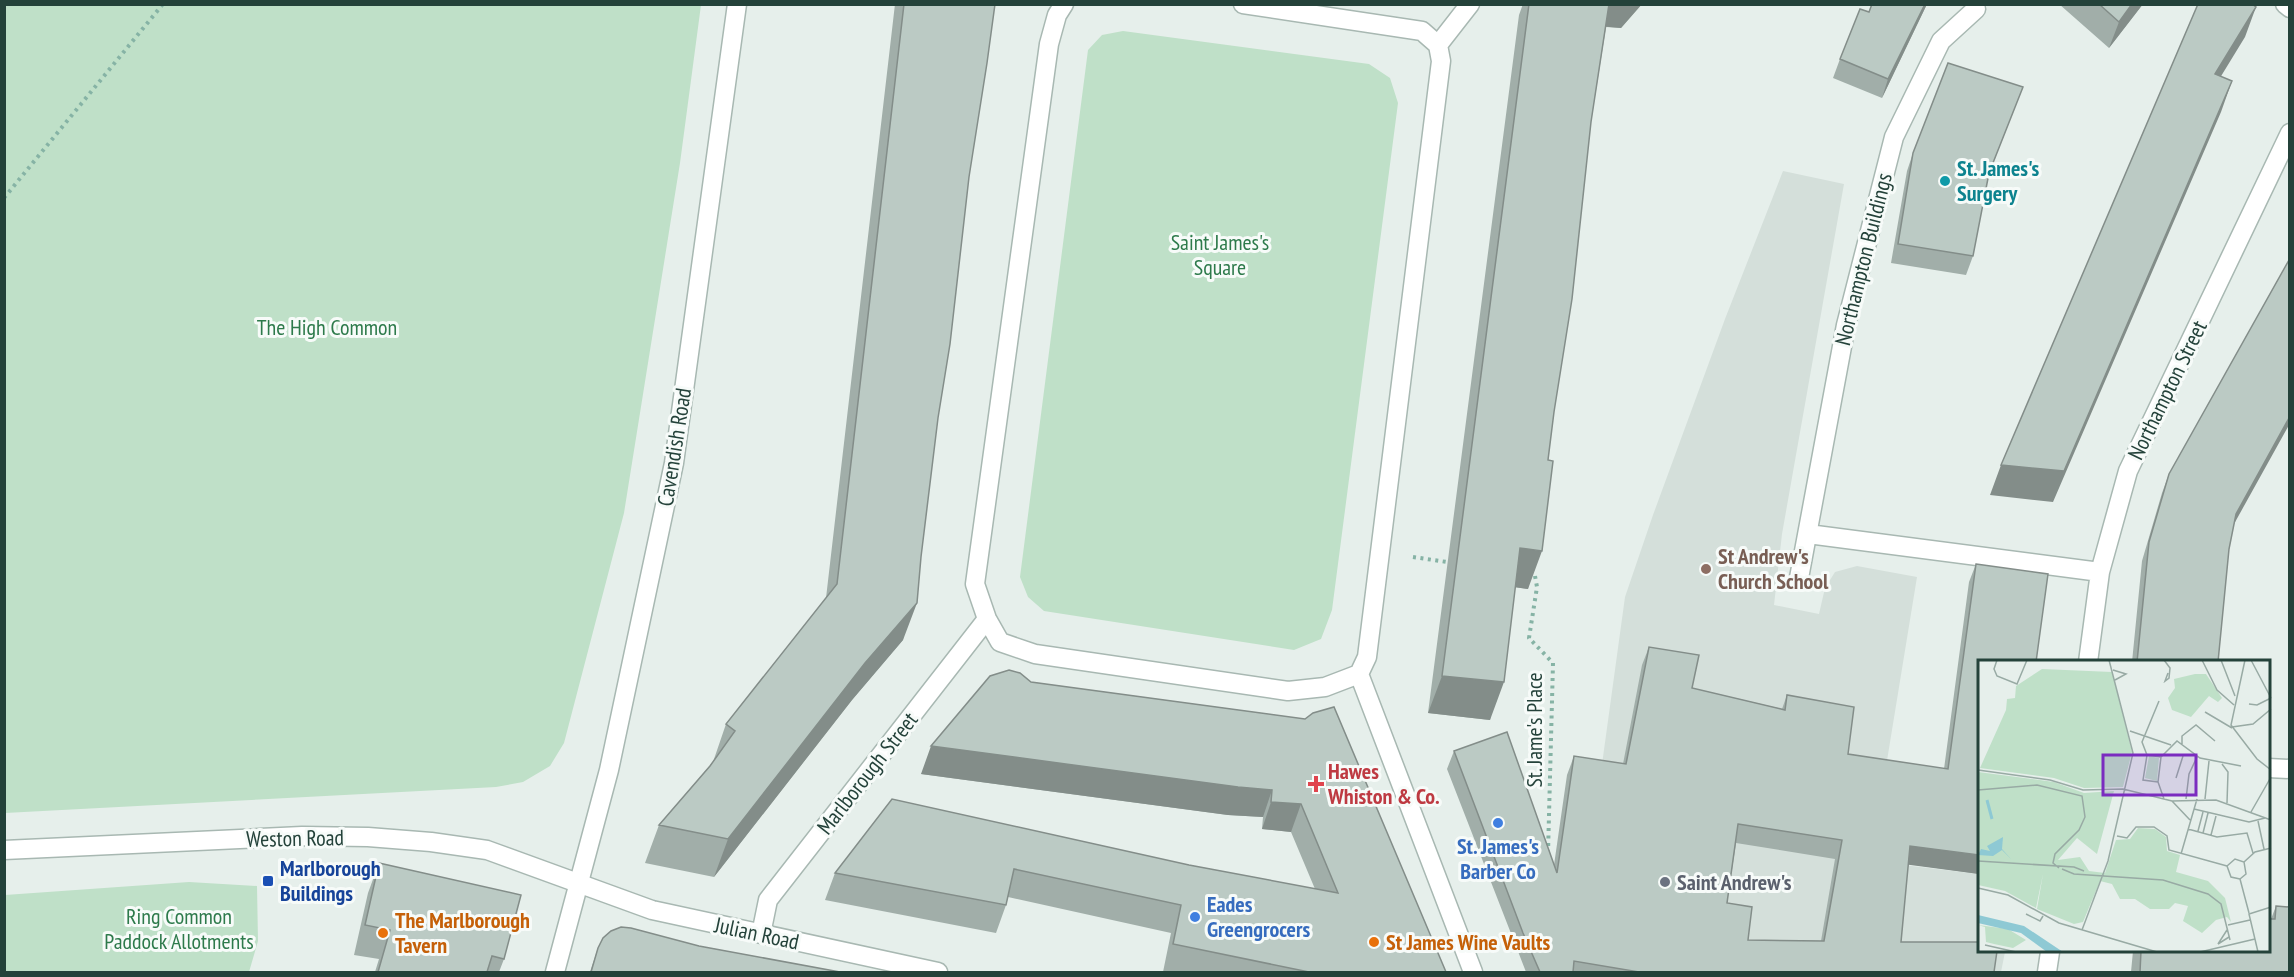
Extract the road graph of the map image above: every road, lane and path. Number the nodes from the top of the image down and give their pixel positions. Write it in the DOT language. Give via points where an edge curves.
graph roads {
  1 [pos="163,4"];
  2 [pos="737,4"];
  3 [pos="1064,4"];
  4 [pos="1243,4"];
  5 [pos="1470,4"];
  6 [pos="2285,4"];
  7 [pos="2289,8"];
  8 [pos="1976,9"];
  9 [pos="1438,45"];
  10 [pos="2289,133"];
  11 [pos="4,198"];
  12 [pos="1808,534"];
  13 [pos="2100,572"];
  14 [pos="1535,576"];
  15 [pos="1799,578"];
  16 [pos="987,620"];
  17 [pos="2088,660"];
  18 [pos="1359,674"];
  19 [pos="2270,768"];
  20 [pos="2289,769"];
  21 [pos="4,850"];
  22 [pos="1548,856"];
  23 [pos="578,883"];
  24 [pos="761,934"];
  25 [pos="2049,953"];
  26 [pos="555,972"];
  27 [pos="938,972"];
  28 [pos="1473,972"];
  29 [pos="2047,972"];
  1 -- 11 [label="path"];
  2 -- 23 [label="street, Cavendish Road" via="674,463 609,771"];
  3 -- 16 [label="street" via="1049,44 975,584"];
  4 -- 9 [label="street" via="1422,31"];
  5 -- 9 [label="street"];
  6 -- 7 [label="street"];
  8 -- 12 [label="street, Northampton Buildings" via="1941,41 1894,137 1846,325"];
  9 -- 18 [label="street" via="1441,61 1367,657"];
  10 -- 13 [label="street, Northampton Street" via="2128,471"];
  12 -- 13 [label="street"];
  12 -- 15 [label="street, Northampton Buildings"];
  13 -- 17 [label="street, Northampton Street"];
  14 -- 22 [label="path, St. Jame's Place" via="1537,587 1529,638 1552,663"];
  16 -- 18 [label="street" via="1000,642 1047,656 1288,691 1325,687"];
  16 -- 24 [label="street, Marlborough Street" via="768,900"];
  18 -- 28 [label="street"];
  19 -- 20 [label="street"];
  21 -- 23 [label="street, Weston Road" via="302,836 368,837 487,850"];
  23 -- 24 [label="street, Julian Road" via="652,910"];
  23 -- 26 [label="street"];
  24 -- 27 [label="street, Julian Road"];
  25 -- 29 [label="street"];
}
